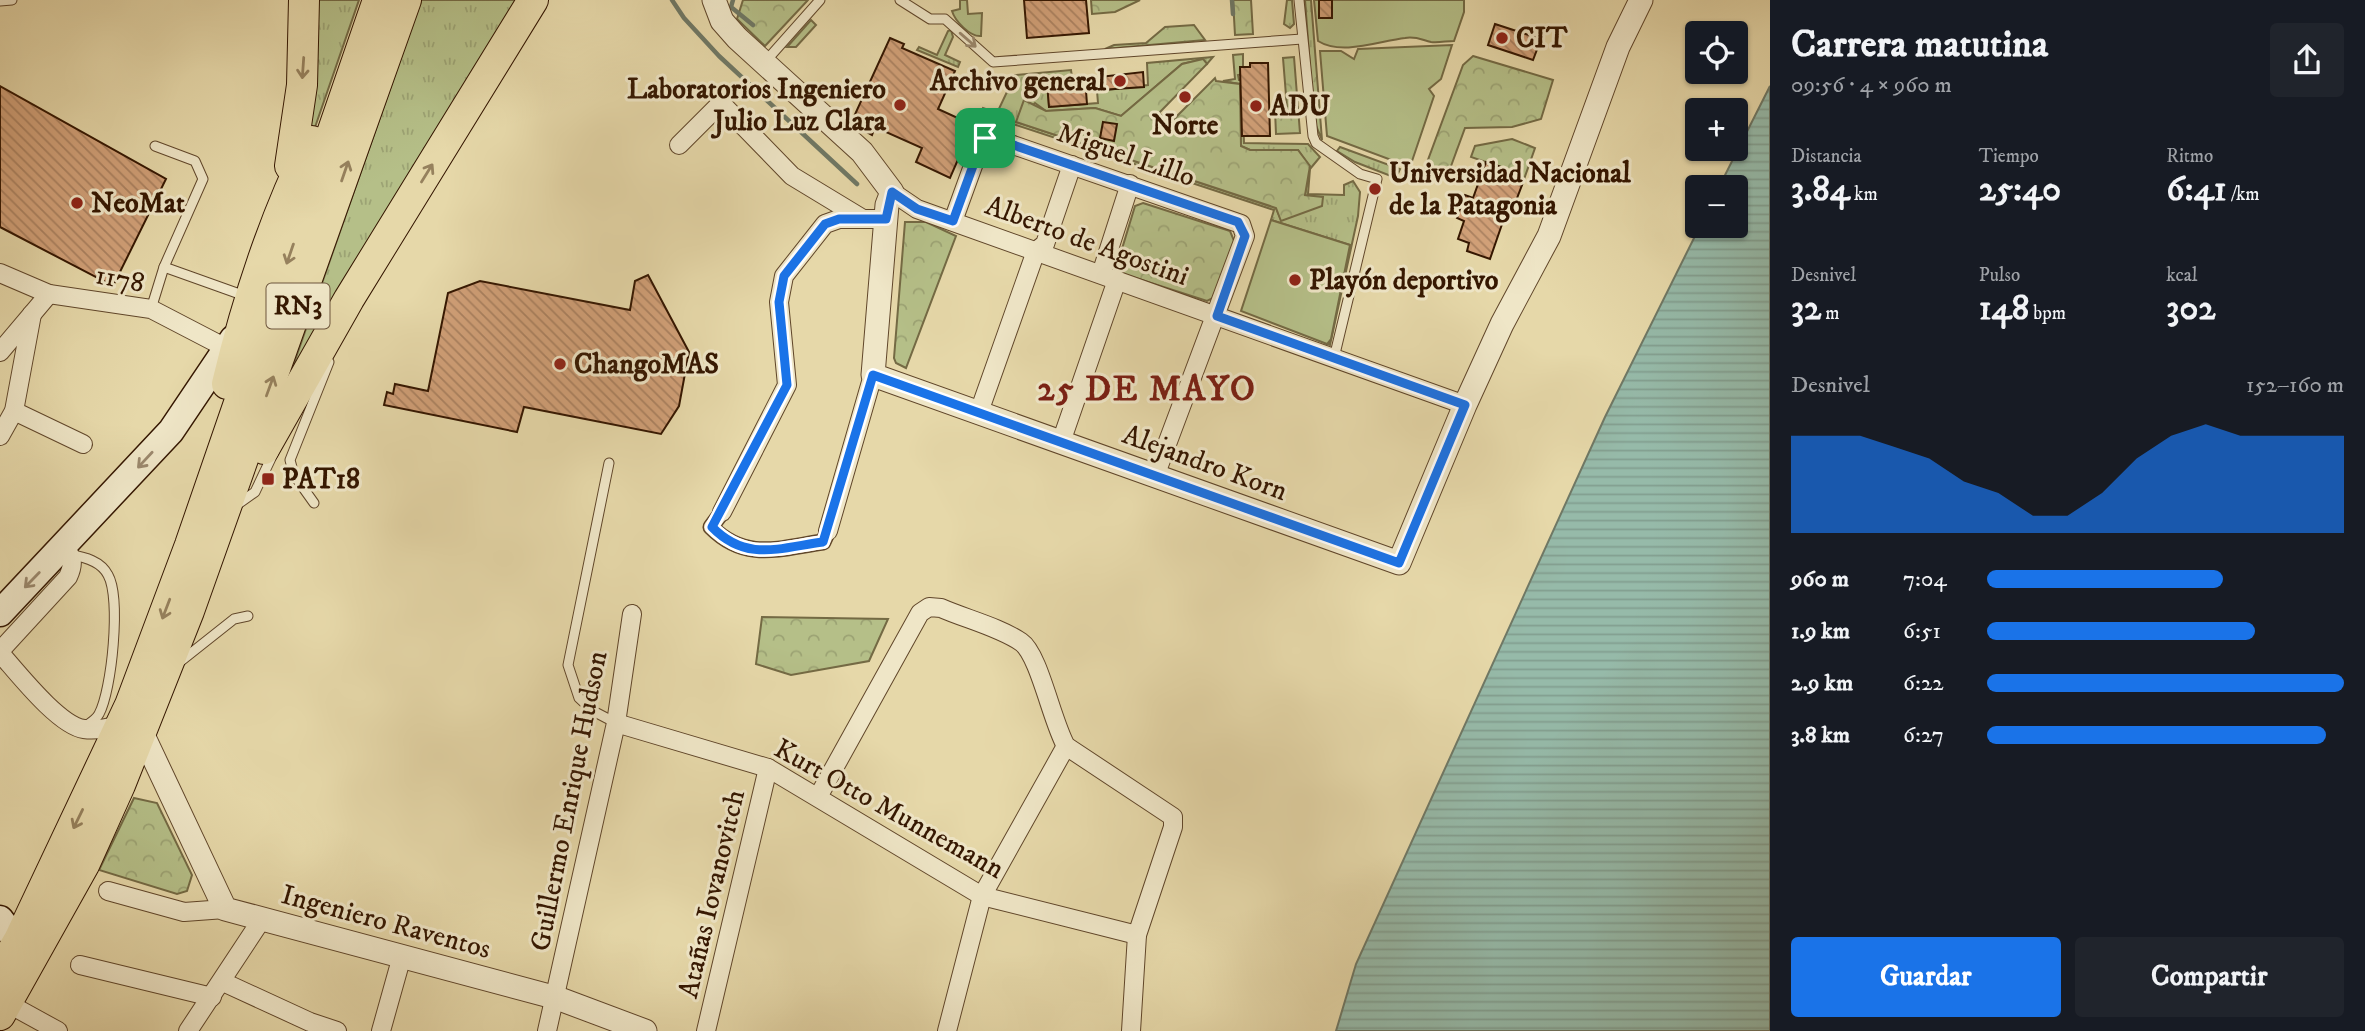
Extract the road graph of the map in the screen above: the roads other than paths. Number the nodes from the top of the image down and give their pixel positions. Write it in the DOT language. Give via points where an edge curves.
graph roads {
  1 [pos="12,0"];
  2 [pos="304,0"];
  3 [pos="406,0"];
  4 [pos="533,0"];
  5 [pos="714,0"];
  6 [pos="820,0"];
  7 [pos="900,0"];
  8 [pos="1299,0"];
  9 [pos="1641,0"];
  10 [pos="0,1"];
  11 [pos="373,14"];
  12 [pos="1302,39"];
  13 [pos="764,63"];
  14 [pos="679,145"];
  15 [pos="155,146"];
  16 [pos="1072,165"];
  17 [pos="1130,184"];
  18 [pos="892,192"];
  19 [pos="284,198"];
  20 [pos="875,219"];
  21 [pos="953,221"];
  22 [pos="1036,251"];
  23 [pos="371,263"];
  24 [pos="164,267"];
  25 [pos="0,272"];
  26 [pos="1109,277"];
  27 [pos="49,294"];
  28 [pos="151,309"];
  29 [pos="32,314"];
  30 [pos="1217,316"];
  31 [pos="240,324"];
  32 [pos="0,352"];
  33 [pos="1334,358"];
  34 [pos="873,375"];
  35 [pos="1465,405"];
  36 [pos="14,411"];
  37 [pos="979,412"];
  38 [pos="0,436"];
  39 [pos="1061,442"];
  40 [pos="83,444"];
  41 [pos="609,463"];
  42 [pos="1155,477"];
  43 [pos="314,503"];
  44 [pos="722,512"];
  45 [pos="828,531"];
  46 [pos="190,545"];
  47 [pos="68,551"];
  48 [pos="189,611"];
  49 [pos="0,613"];
  50 [pos="632,614"];
  51 [pos="248,615"];
  52 [pos="0,652"];
  53 [pos="161,682"];
  54 [pos="617,723"];
  55 [pos="131,728"];
  56 [pos="81,729"];
  57 [pos="1066,746"];
  58 [pos="768,768"];
  59 [pos="111,776"];
  60 [pos="169,789"];
  61 [pos="818,796"];
  62 [pos="108,891"];
  63 [pos="982,896"];
  64 [pos="225,909"];
  65 [pos="262,919"];
  66 [pos="1137,934"];
  67 [pos="19,937"];
  68 [pos="402,956"];
  69 [pos="80,965"];
  70 [pos="0,972"];
  71 [pos="223,982"];
  72 [pos="212,997"];
  73 [pos="557,998"];
  74 [pos="4,1009"];
  75 [pos="50,1029"];
  76 [pos="188,1031"];
  77 [pos="337,1031"];
  78 [pos="381,1031"];
  79 [pos="547,1031"];
  80 [pos="645,1031"];
  81 [pos="706,1031"];
  82 [pos="947,1031"];
  83 [pos="1131,1031"];
  1 -- 10 [label="lane"];
  2 -- 19 [label="highway, one-way" via="302,85"];
  48 -- 3 [label="highway, RN3, one-way"];
  23 -- 4 [label="highway, one-way"];
  5 -- 13 [label="street" via="722,21"];
  6 -- 13 [label="lane"];
  7 -- 12 [label="lane, one-way" via="930,19 945,19 993,62"];
  8 -- 12 [label="lane"];
  9 -- 35 [label="street" via="1618,47 1549,236"];
  11 -- 19 [label="highway"];
  11 -- 46 [label="highway, RN3, one-way"];
  12 -- 33 [label="lane" via="1316,143 1377,179"];
  13 -- 18 [label="street" via="862,152"];
  14 -- 20 [label="street" via="722,103 792,176"];
  15 -- 24 [label="lane" via="195,161 203,179"];
  16 -- 17 [label="street, Miguel Lillo"];
  16 -- 21 [label="street, Miguel Lillo" via="990,137 982,141"];
  16 -- 22 [label="street" via="1045,244"];
  17 -- 26 [label="street"];
  17 -- 30 [label="street, Miguel Lillo" via="1241,224 1245,236"];
  18 -- 20 [label="street"];
  18 -- 21 [label="street, Alberto de Agostini" via="917,209"];
  19 -- 31 [label="highway"];
  20 -- 34 [label="street"];
  20 -- 44 [label="street" via="839,219 825,224 784,276 779,302 787,385"];
  21 -- 22 [label="street, Alberto de Agostini"];
  22 -- 26 [label="street, Alberto de Agostini"];
  22 -- 37 [label="street"];
  23 -- 43 [label="lane" via="290,460 294,475"];
  23 -- 48 [label="highway" via="278,420"];
  24 -- 28 [label="lane"];
  24 -- 31 [label="lane"];
  25 -- 27 [label="street, 1178"];
  26 -- 30 [label="street, Alberto de Agostini"];
  26 -- 39 [label="street"];
  27 -- 28 [label="street, 1178"];
  27 -- 29 [label="street"];
  28 -- 31 [label="street, 1178"];
  29 -- 32 [label="street"];
  29 -- 36 [label="street"];
  30 -- 33 [label="street, Alberto de Agostini"];
  30 -- 42 [label="street"];
  31 -- 46 [label="highway"];
  31 -- 47 [label="main road, one-way" via="171,431"];
  33 -- 35 [label="street, Alberto de Agostini"];
  34 -- 37 [label="street, Alejandro Korn"];
  34 -- 45 [label="street"];
  35 -- 42 [label="street, Alejandro Korn" via="1399,563"];
  36 -- 38 [label="street"];
  36 -- 40 [label="street"];
  37 -- 39 [label="street, Alejandro Korn"];
  39 -- 42 [label="street, Alejandro Korn"];
  41 -- 54 [label="lane" via="568,665 579,698"];
  44 -- 45 [label="street" via="712,527 753,552 823,542"];
  46 -- 55 [label="highway, RN3, one-way"];
  47 -- 49 [label="main road, one-way"];
  47 -- 52 [label="street" via="73,566 68,577"];
  47 -- 56 [label="lane" via="88,557 107,571 114,588 109,687 98,716"];
  48 -- 53 [label="highway, RN3"];
  50 -- 54 [label="street, Guillermo Enrique Hudson"];
  51 -- 53 [label="lane" via="234,619 192,649"];
  52 -- 56 [label="street" via="28,686"];
  53 -- 55 [label="highway, RN3"];
  54 -- 58 [label="street, Kurt Otto Munnemann"];
  54 -- 73 [label="street, Guillermo Enrique Hudson"];
  55 -- 56 [label="street"];
  55 -- 59 [label="highway, RN3"];
  55 -- 60 [label="street"];
  56 -- 59 [label="street"];
  57 -- 61 [label="street" via="1056,729 1033,655 1023,642 929,607 919,613"];
  57 -- 63 [label="street"];
  57 -- 66 [label="street" via="1173,817"];
  58 -- 61 [label="street, Kurt Otto Munnemann"];
  58 -- 81 [label="street, Atañas Iovanovitch"];
  59 -- 60 [label="street" via="143,779"];
  59 -- 67 [label="highway, RN3" via="84,865"];
  60 -- 64 [label="street"];
  61 -- 63 [label="street, Kurt Otto Munnemann"];
  62 -- 64 [label="street, Ingeniero Raventos" via="184,912"];
  63 -- 66 [label="street, Kurt Otto Munnemann"];
  63 -- 82 [label="street"];
  64 -- 65 [label="street, Ingeniero Raventos"];
  65 -- 68 [label="street, Ingeniero Raventos"];
  65 -- 71 [label="street"];
  66 -- 83 [label="street"];
  67 -- 70 [label="highway, RN3"];
  67 -- 74 [label="highway, RN3"];
  68 -- 73 [label="street, Ingeniero Raventos"];
  68 -- 78 [label="street"];
  69 -- 72 [label="street"];
  71 -- 72 [label="street"];
  71 -- 77 [label="street"];
  72 -- 76 [label="street"];
  73 -- 79 [label="street, Guillermo Enrique Hudson"];
  73 -- 80 [label="street, Ingeniero Raventos"];
  74 -- 75 [label="street"];
}
